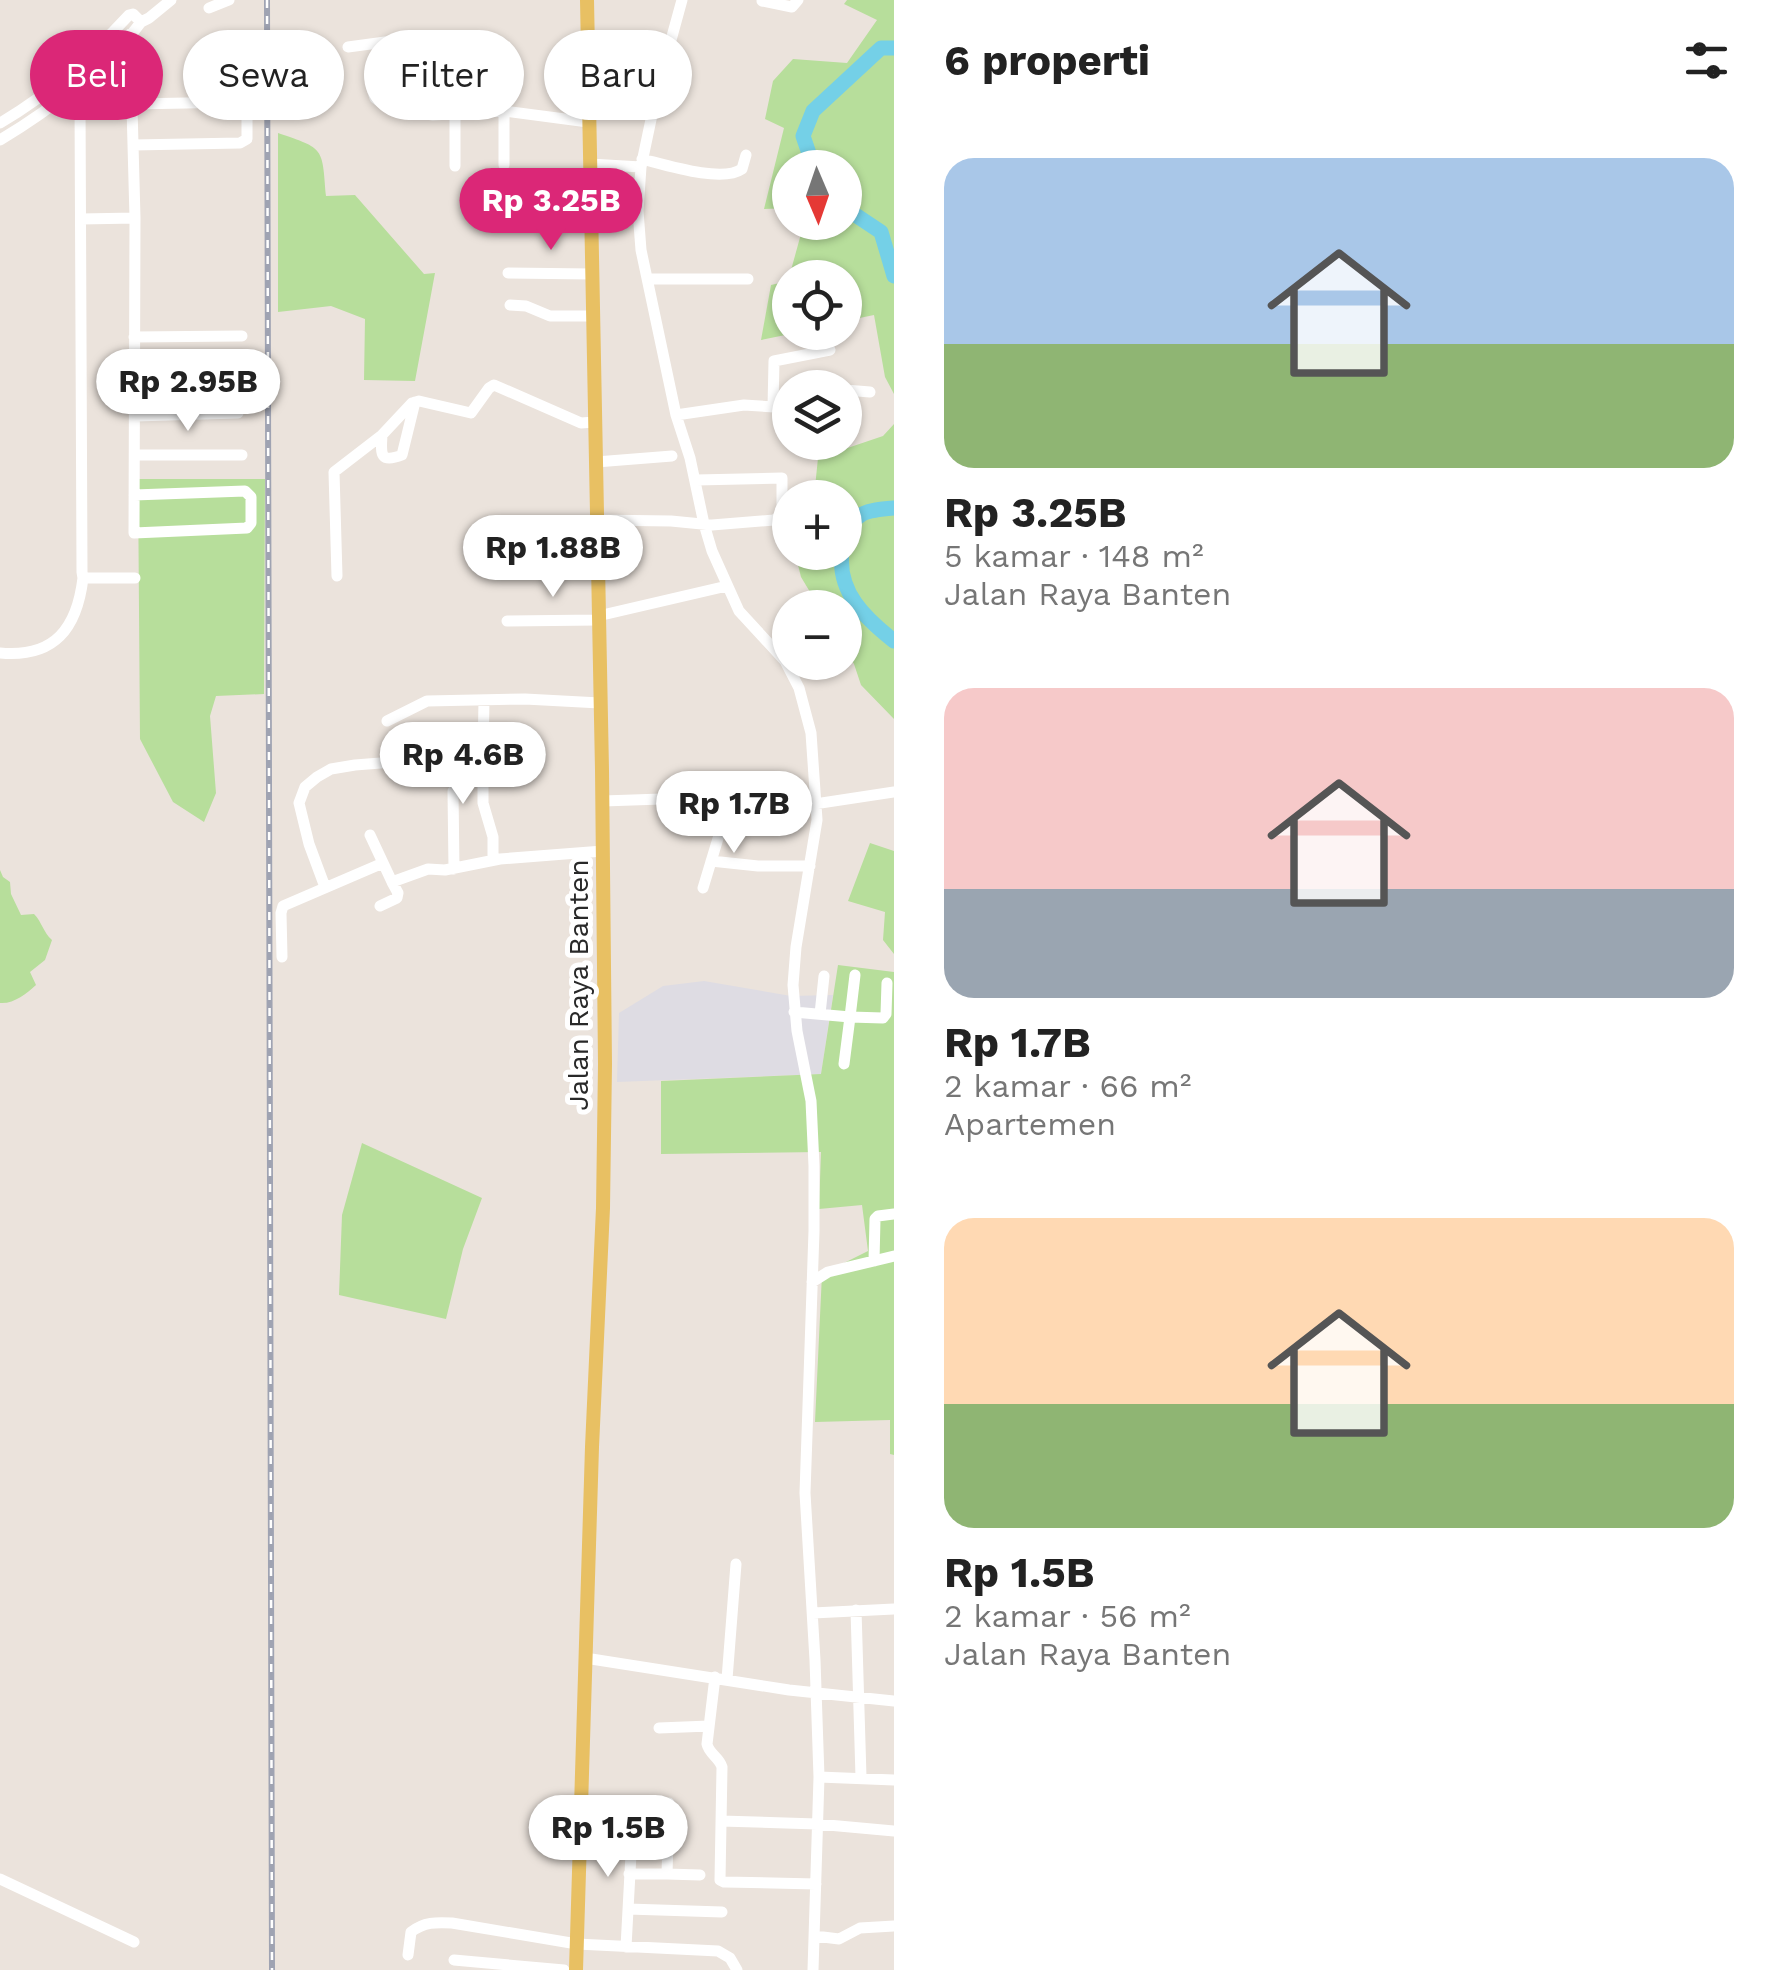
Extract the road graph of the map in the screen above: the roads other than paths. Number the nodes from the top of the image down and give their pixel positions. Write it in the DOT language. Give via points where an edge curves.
graph roads {
  1 [pos="170,0"];
  2 [pos="230,0"];
  3 [pos="588,0"];
  4 [pos="682,0"];
  5 [pos="798,0"];
  6 [pos="762,1"];
  7 [pos="208,8"];
  8 [pos="141,22"];
  9 [pos="117,30"];
  10 [pos="134,30"];
  11 [pos="589,30"];
  12 [pos="674,30"];
  13 [pos="364,45"];
  14 [pos="348,47"];
  15 [pos="163,103"];
  16 [pos="30,106"];
  17 [pos="524,113"];
  18 [pos="30,116"];
  19 [pos="78,120"];
  20 [pos="133,120"];
  21 [pos="455,120"];
  22 [pos="504,120"];
  23 [pos="651,120"];
  24 [pos="588,122"];
  25 [pos="0,123"];
  26 [pos="0,140"];
  27 [pos="133,144"];
  28 [pos="746,155"];
  29 [pos="642,163"];
  30 [pos="590,164"];
  31 [pos="504,165"];
  32 [pos="455,166"];
  33 [pos="135,218"];
  34 [pos="82,219"];
  35 [pos="508,272"];
  36 [pos="592,274"];
  37 [pos="648,279"];
  38 [pos="748,280"];
  39 [pos="510,304"];
  40 [pos="594,316"];
  41 [pos="242,336"];
  42 [pos="134,337"];
  43 [pos="830,350"];
  44 [pos="774,370"];
  45 [pos="244,375"];
  46 [pos="134,378"];
  47 [pos="862,391"];
  48 [pos="870,392"];
  49 [pos="415,402"];
  50 [pos="772,407"];
  51 [pos="238,413"];
  52 [pos="676,415"];
  53 [pos="135,416"];
  54 [pos="595,422"];
  55 [pos="382,435"];
  56 [pos="135,455"];
  57 [pos="242,455"];
  58 [pos="672,456"];
  59 [pos="596,462"];
  60 [pos="696,480"];
  61 [pos="134,495"];
  62 [pos="596,520"];
  63 [pos="704,524"];
  64 [pos="336,576"];
  65 [pos="83,578"];
  66 [pos="135,578"];
  67 [pos="727,586"];
  68 [pos="598,618"];
  69 [pos="506,621"];
  70 [pos="0,653"];
  71 [pos="484,700"];
  72 [pos="600,703"];
  73 [pos="387,721"];
  74 [pos="482,755"];
  75 [pos="453,791"];
  76 [pos="894,792"];
  77 [pos="603,802"];
  78 [pos="816,803"];
  79 [pos="726,812"];
  80 [pos="370,835"];
  81 [pos="602,851"];
  82 [pos="493,860"];
  83 [pos="711,861"];
  84 [pos="383,863"];
  85 [pos="810,866"];
  86 [pos="454,869"];
  87 [pos="392,882"];
  88 [pos="325,886"];
  89 [pos="703,888"];
  90 [pos="380,906"];
  91 [pos="282,957"];
  92 [pos="855,975"];
  93 [pos="824,976"];
  94 [pos="887,982"];
  95 [pos="794,1012"];
  96 [pos="820,1014"];
  97 [pos="850,1017"];
  98 [pos="844,1064"];
  99 [pos="894,1214"];
  100 [pos="894,1258"];
  101 [pos="874,1261"];
  102 [pos="812,1282"];
  103 [pos="736,1564"];
  104 [pos="894,1609"];
  105 [pos="856,1610"];
  106 [pos="812,1612"];
  107 [pos="585,1658"];
  108 [pos="721,1678"];
  109 [pos="816,1693"];
  110 [pos="860,1696"];
  111 [pos="894,1701"];
  112 [pos="709,1726"];
  113 [pos="660,1728"];
  114 [pos="818,1777"];
  115 [pos="862,1778"];
  116 [pos="894,1780"];
  117 [pos="669,1804"];
  118 [pos="633,1816"];
  119 [pos="722,1821"];
  120 [pos="816,1824"];
  121 [pos="894,1832"];
  122 [pos="629,1874"];
  123 [pos="667,1874"];
  124 [pos="700,1875"];
  125 [pos="0,1879"];
  126 [pos="816,1884"];
  127 [pos="628,1909"];
  128 [pos="722,1912"];
  129 [pos="894,1926"];
  130 [pos="815,1936"];
  131 [pos="134,1942"];
  132 [pos="578,1944"];
  133 [pos="626,1947"];
  134 [pos="408,1956"];
  135 [pos="454,1960"];
  136 [pos="564,1970"];
  137 [pos="576,1970"];
  138 [pos="737,1970"];
  139 [pos="813,1970"];
  1 -- 8 [label="street"];
  2 -- 7 [label="street"];
  3 -- 11 [label="main road, Jalan Raya Banten"];
  4 -- 12 [label="street"];
  5 -- 6 [label="street" via="792,7"];
  8 -- 9 [label="street" via="131,14"];
  8 -- 10 [label="street"];
  13 -- 14 [label="street"];
  15 -- 27 [label="street" via="240,102 247,107 247,138"];
  16 -- 25 [label="street"];
  17 -- 24 [label="street"];
  18 -- 26 [label="street"];
  19 -- 34 [label="street"];
  20 -- 27 [label="street"];
  21 -- 32 [label="street"];
  22 -- 31 [label="street"];
  23 -- 29 [label="street"];
  24 -- 30 [label="main road, Jalan Raya Banten"];
  27 -- 33 [label="street"];
  28 -- 29 [label="street" via="733,174"];
  29 -- 30 [label="street"];
  29 -- 37 [label="street" via="640,230"];
  30 -- 36 [label="main road, Jalan Raya Banten"];
  33 -- 34 [label="street"];
  33 -- 42 [label="street"];
  34 -- 65 [label="street"];
  35 -- 36 [label="street"];
  36 -- 40 [label="main road, Jalan Raya Banten"];
  37 -- 38 [label="street"];
  37 -- 52 [label="street"];
  39 -- 40 [label="street" via="550,316"];
  40 -- 54 [label="main road, Jalan Raya Banten"];
  41 -- 42 [label="street"];
  42 -- 46 [label="street"];
  43 -- 44 [label="street" via="774,361"];
  45 -- 46 [label="street"];
  46 -- 53 [label="street"];
  47 -- 48 [label="street"];
  49 -- 54 [label="street" via="472,413 494,385 581,423"];
  49 -- 55 [label="street"];
  49 -- 55 [label="street" via="402,455 383,457"];
  50 -- 52 [label="street"];
  51 -- 53 [label="street"];
  52 -- 60 [label="street"];
  53 -- 56 [label="street"];
  54 -- 59 [label="main road, Jalan Raya Banten"];
  55 -- 64 [label="street" via="334,472"];
  56 -- 57 [label="street"];
  56 -- 61 [label="street"];
  58 -- 59 [label="street"];
  59 -- 62 [label="main road, Jalan Raya Banten"];
  60 -- 63 [label="street"];
  60 -- 63 [label="street" via="783,482 778,519"];
  61 -- 61 [label="street" via="134,534 252,524 252,496 245,490"];
  62 -- 63 [label="street"];
  62 -- 68 [label="main road, Jalan Raya Banten"];
  63 -- 67 [label="street"];
  65 -- 66 [label="street"];
  65 -- 70 [label="street" via="67,630 34,652"];
  67 -- 68 [label="street"];
  67 -- 78 [label="street" via="799,688 811,733"];
  68 -- 69 [label="street"];
  68 -- 72 [label="main road, Jalan Raya Banten"];
  71 -- 72 [label="street"];
  71 -- 73 [label="street" via="427,701"];
  71 -- 74 [label="street"];
  72 -- 77 [label="main road, Jalan Raya Banten"];
  74 -- 82 [label="street"];
  74 -- 88 [label="street" via="355,765 317,776 300,803"];
  75 -- 86 [label="street"];
  76 -- 78 [label="street"];
  77 -- 79 [label="street" via="662,799"];
  77 -- 81 [label="main road, Jalan Raya Banten"];
  78 -- 79 [label="street"];
  78 -- 85 [label="street"];
  79 -- 83 [label="street"];
  80 -- 84 [label="street"];
  81 -- 82 [label="street"];
  81 -- 107 [label="main road, Jalan Raya Banten" via="603,1208"];
  82 -- 86 [label="street"];
  83 -- 85 [label="street"];
  83 -- 89 [label="street"];
  84 -- 87 [label="street"];
  84 -- 88 [label="street"];
  85 -- 95 [label="street" via="796,946"];
  86 -- 87 [label="street" via="428,869"];
  87 -- 90 [label="street" via="397,898"];
  88 -- 91 [label="street" via="283,906"];
  92 -- 97 [label="street"];
  93 -- 96 [label="street"];
  94 -- 97 [label="street" via="883,1018"];
  95 -- 96 [label="street"];
  95 -- 102 [label="street" via="811,1101"];
  96 -- 97 [label="street"];
  97 -- 98 [label="street"];
  99 -- 101 [label="street" via="875,1218"];
  100 -- 101 [label="street"];
  101 -- 102 [label="street"];
  102 -- 106 [label="street" via="804,1493"];
  103 -- 108 [label="street"];
  104 -- 105 [label="street"];
  105 -- 106 [label="street"];
  105 -- 110 [label="street"];
  106 -- 109 [label="street"];
  107 -- 108 [label="street"];
  107 -- 132 [label="main road, Jalan Raya Banten"];
  108 -- 109 [label="street"];
  108 -- 112 [label="street"];
  109 -- 110 [label="street"];
  109 -- 114 [label="street"];
  110 -- 111 [label="street"];
  110 -- 115 [label="street"];
  112 -- 113 [label="street"];
  112 -- 119 [label="street" via="708,1750 722,1767"];
  114 -- 115 [label="street"];
  114 -- 120 [label="street"];
  115 -- 116 [label="street"];
  117 -- 123 [label="street"];
  118 -- 122 [label="street"];
  119 -- 120 [label="street"];
  119 -- 126 [label="street" via="722,1882"];
  120 -- 121 [label="street"];
  120 -- 126 [label="street"];
  122 -- 123 [label="street"];
  122 -- 127 [label="street"];
  123 -- 124 [label="street"];
  125 -- 131 [label="street"];
  126 -- 130 [label="street"];
  127 -- 128 [label="street"];
  127 -- 133 [label="street"];
  129 -- 130 [label="street" via="860,1928 839,1939"];
  130 -- 139 [label="street"];
  132 -- 133 [label="street"];
  132 -- 134 [label="street" via="433,1922 411,1932"];
  132 -- 137 [label="main road, Jalan Raya Banten"];
  133 -- 138 [label="street" via="718,1950"];
  135 -- 136 [label="street"];
}
